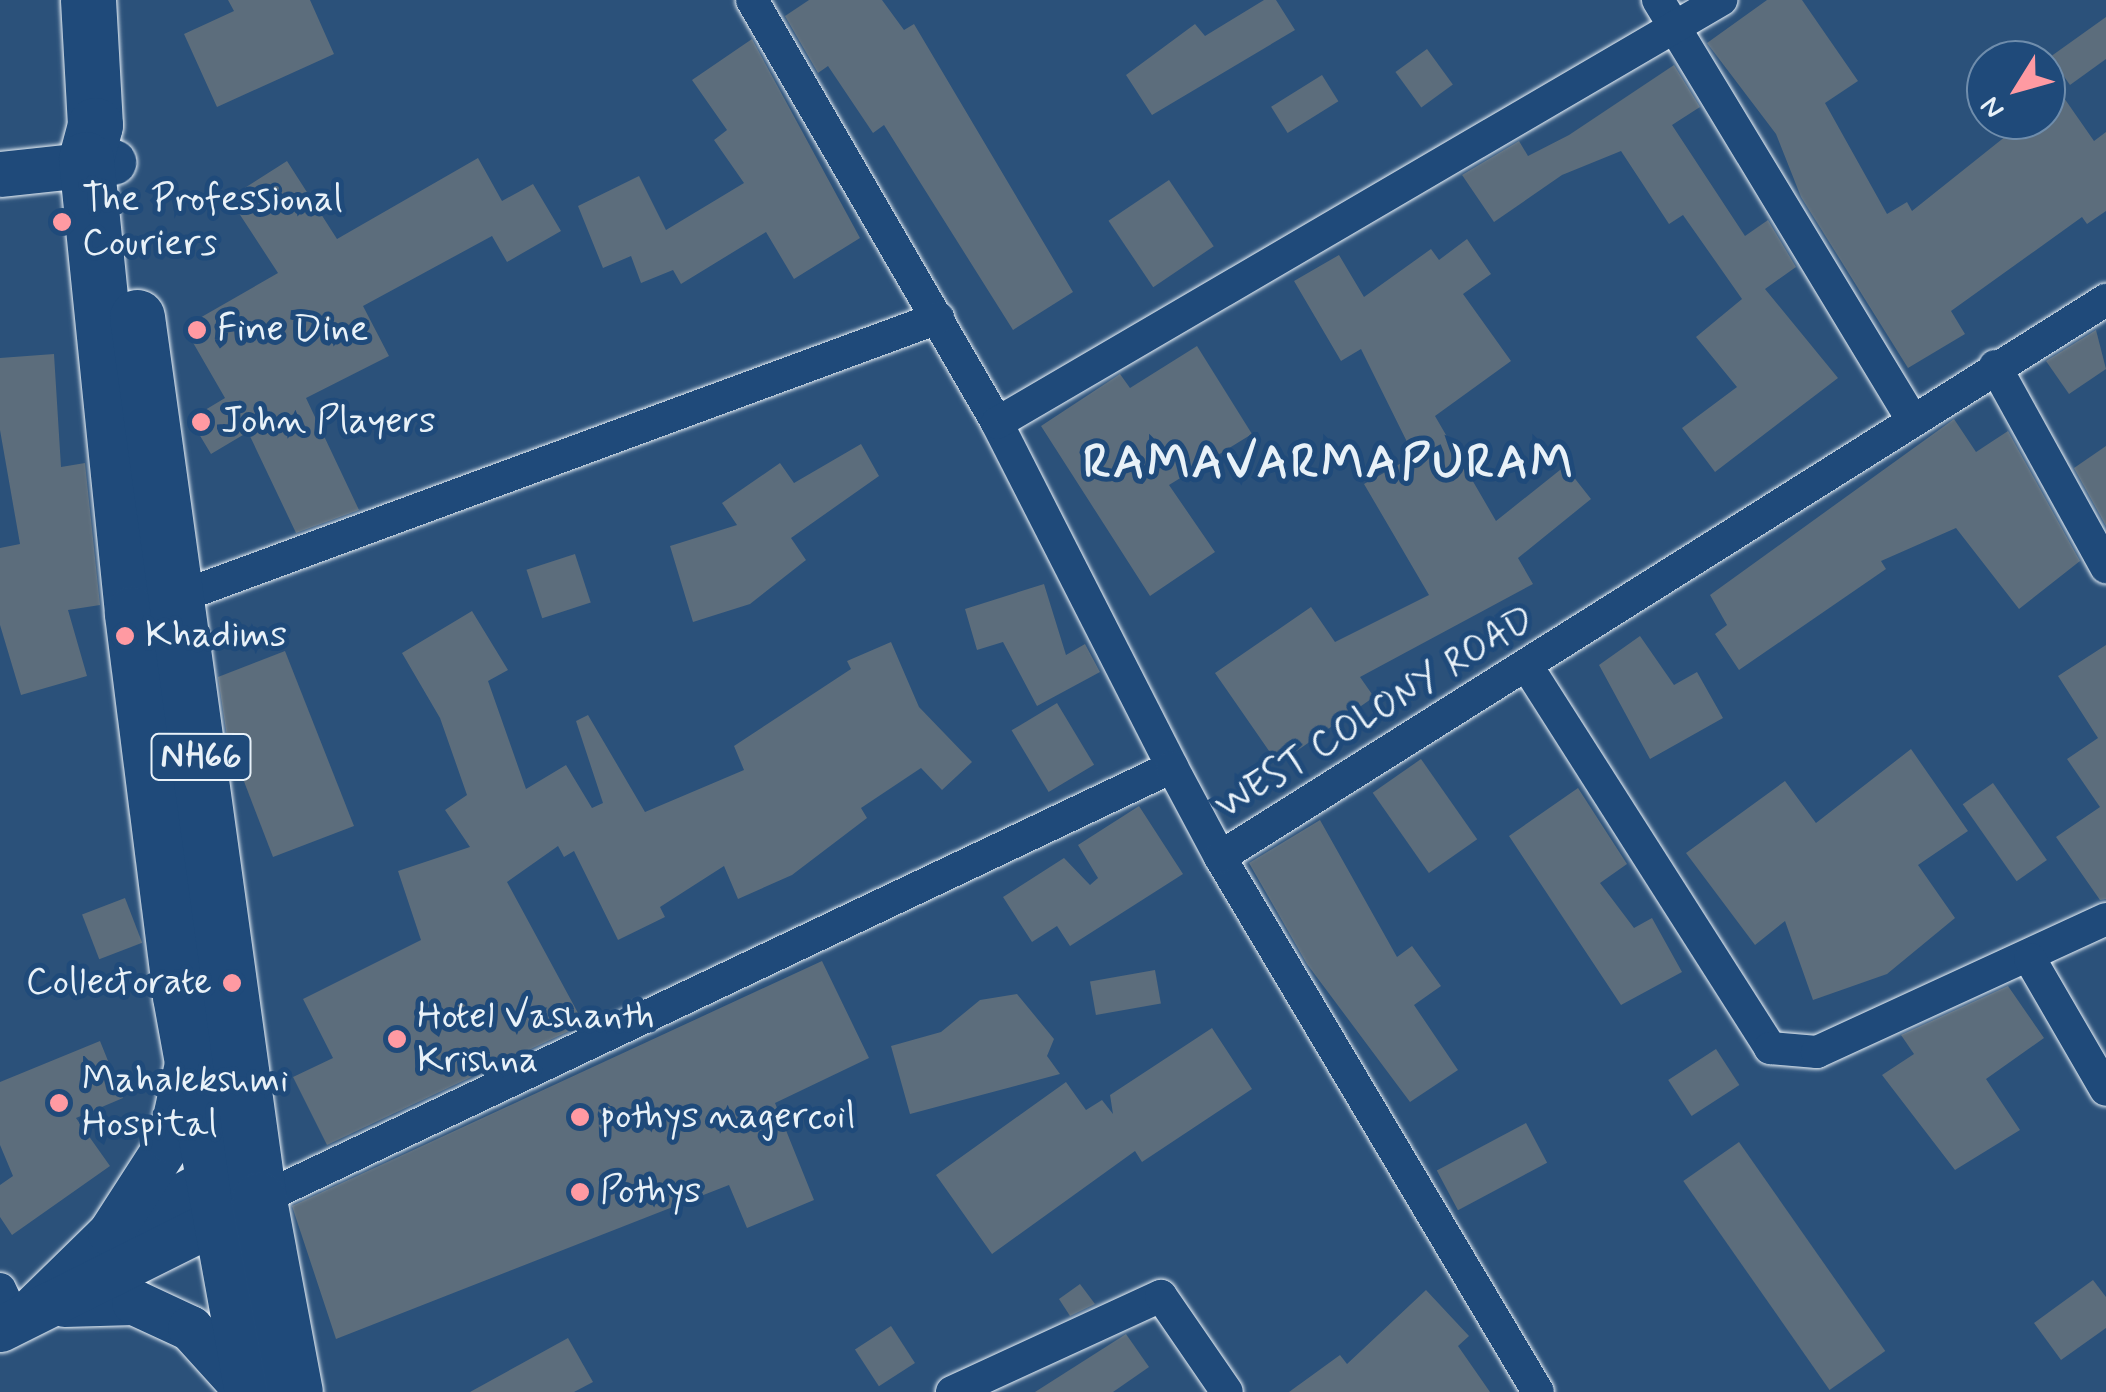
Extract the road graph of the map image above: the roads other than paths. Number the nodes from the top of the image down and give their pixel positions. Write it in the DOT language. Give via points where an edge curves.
graph roads {
  1 [pos="88,0"];
  2 [pos="752,0"];
  3 [pos="1658,0"];
  4 [pos="1721,0"];
  5 [pos="1676,28"];
  6 [pos="98,149"];
  7 [pos="0,174"];
  8 [pos="2106,300"];
  9 [pos="938,318"];
  10 [pos="1995,366"];
  11 [pos="1910,416"];
  12 [pos="997,423"];
  13 [pos="2106,567"];
  14 [pos="156,606"];
  15 [pos="1527,666"];
  16 [pos="1172,767"];
  17 [pos="1220,856"];
  18 [pos="2106,919"];
  19 [pos="2030,959"];
  20 [pos="192,1040"];
  21 [pos="2106,1090"];
  22 [pos="237,1189"];
  23 [pos="110,1234"];
  24 [pos="10,1312"];
  25 [pos="250,1392"];
  26 [pos="295,1392"];
  27 [pos="952,1392"];
  28 [pos="1227,1392"];
  29 [pos="1538,1392"];
  1 -- 6 [label="highway, NH66"];
  2 -- 9 [label="street"];
  3 -- 5 [label="street"];
  4 -- 5 [label="street"];
  5 -- 11 [label="street"];
  5 -- 12 [label="street"];
  6 -- 7 [label="main road"];
  6 -- 14 [label="highway, NH66"];
  8 -- 10 [label="street, WEST COLONY ROAD"];
  9 -- 12 [label="street"];
  9 -- 14 [label="street"];
  10 -- 11 [label="street, WEST COLONY ROAD"];
  10 -- 13 [label="street"];
  11 -- 15 [label="street, WEST COLONY ROAD"];
  12 -- 16 [label="street"];
  14 -- 20 [label="highway, NH66"];
  14 -- 22 [label="highway, NH66"];
  15 -- 17 [label="street, WEST COLONY ROAD"];
  15 -- 19 [label="street" via="1770,1048 1816,1052"];
  16 -- 17 [label="street, WEST COLONY ROAD"];
  16 -- 22 [label="street, WEST COLONY ROAD"];
  17 -- 29 [label="street"];
  18 -- 19 [label="street"];
  19 -- 21 [label="street"];
  20 -- 22 [label="highway, NH66"];
  20 -- 23 [label="main road" via="170,1140"];
  22 -- 23 [label="main road"];
  22 -- 24 [label="main road"];
  22 -- 25 [label="highway, NH66"];
  22 -- 26 [label="highway, NH66"];
  23 -- 24 [label="main road"];
  24 -- 25 [label="main road" via="101,1298 134,1302 211,1345"];
  27 -- 28 [label="street" via="1161,1296"];
}
